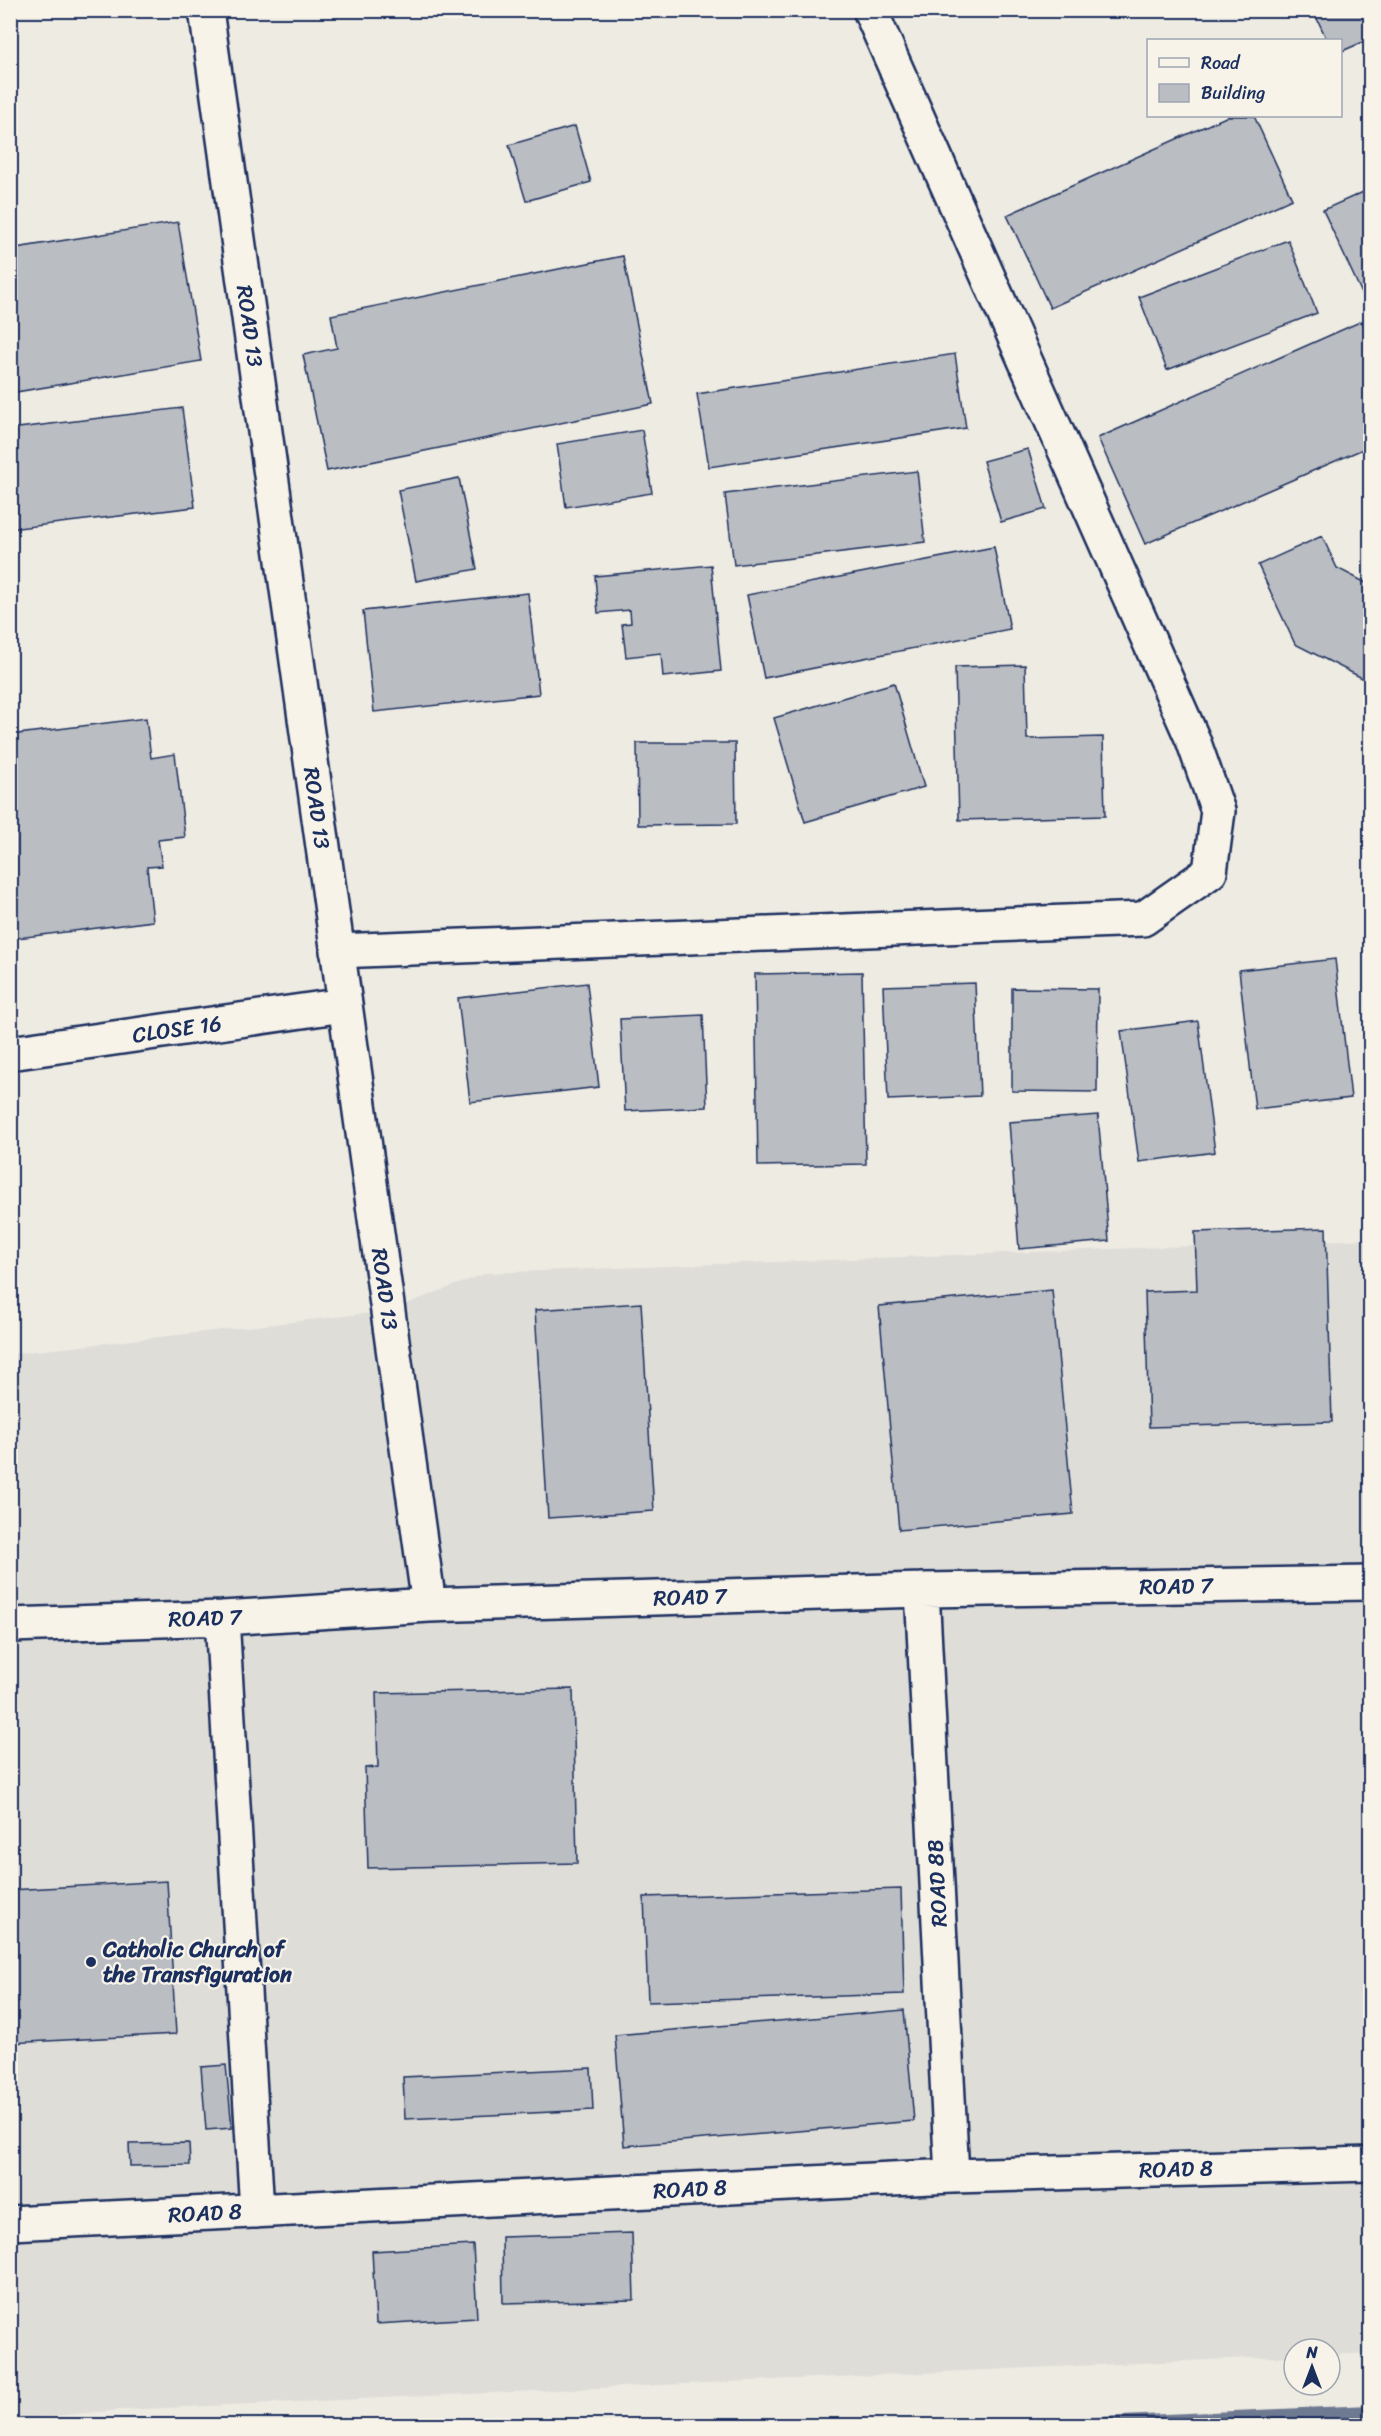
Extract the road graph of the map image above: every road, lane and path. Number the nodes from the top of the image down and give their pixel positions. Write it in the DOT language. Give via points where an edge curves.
graph roads {
  1 [pos="206,10"];
  2 [pos="870,10"];
  3 [pos="337,951"];
  4 [pos="344,1005"];
  5 [pos="10,1053"];
  6 [pos="1371,1583"];
  7 [pos="922,1590"];
  8 [pos="429,1605"];
  9 [pos="222,1618"];
  10 [pos="10,1625"];
  11 [pos="1371,2164"];
  12 [pos="952,2176"];
  13 [pos="257,2211"];
  14 [pos="10,2223"];
  1 -- 3 [label="street, ROAD 13"];
  2 -- 3 [label="street" via="1193,740 1218,811 1210,872 1143,919"];
  3 -- 4 [label="street, ROAD 13"];
  4 -- 5 [label="street, CLOSE 16"];
  4 -- 8 [label="street, ROAD 13"];
  6 -- 7 [label="street, ROAD 7"];
  7 -- 8 [label="street, ROAD 7"];
  7 -- 12 [label="street, ROAD 8B"];
  8 -- 9 [label="street, ROAD 7"];
  9 -- 10 [label="street, ROAD 7"];
  9 -- 13 [label="street"];
  11 -- 12 [label="street, ROAD 8"];
  12 -- 13 [label="street, ROAD 8"];
  13 -- 14 [label="street, ROAD 8"];
}
